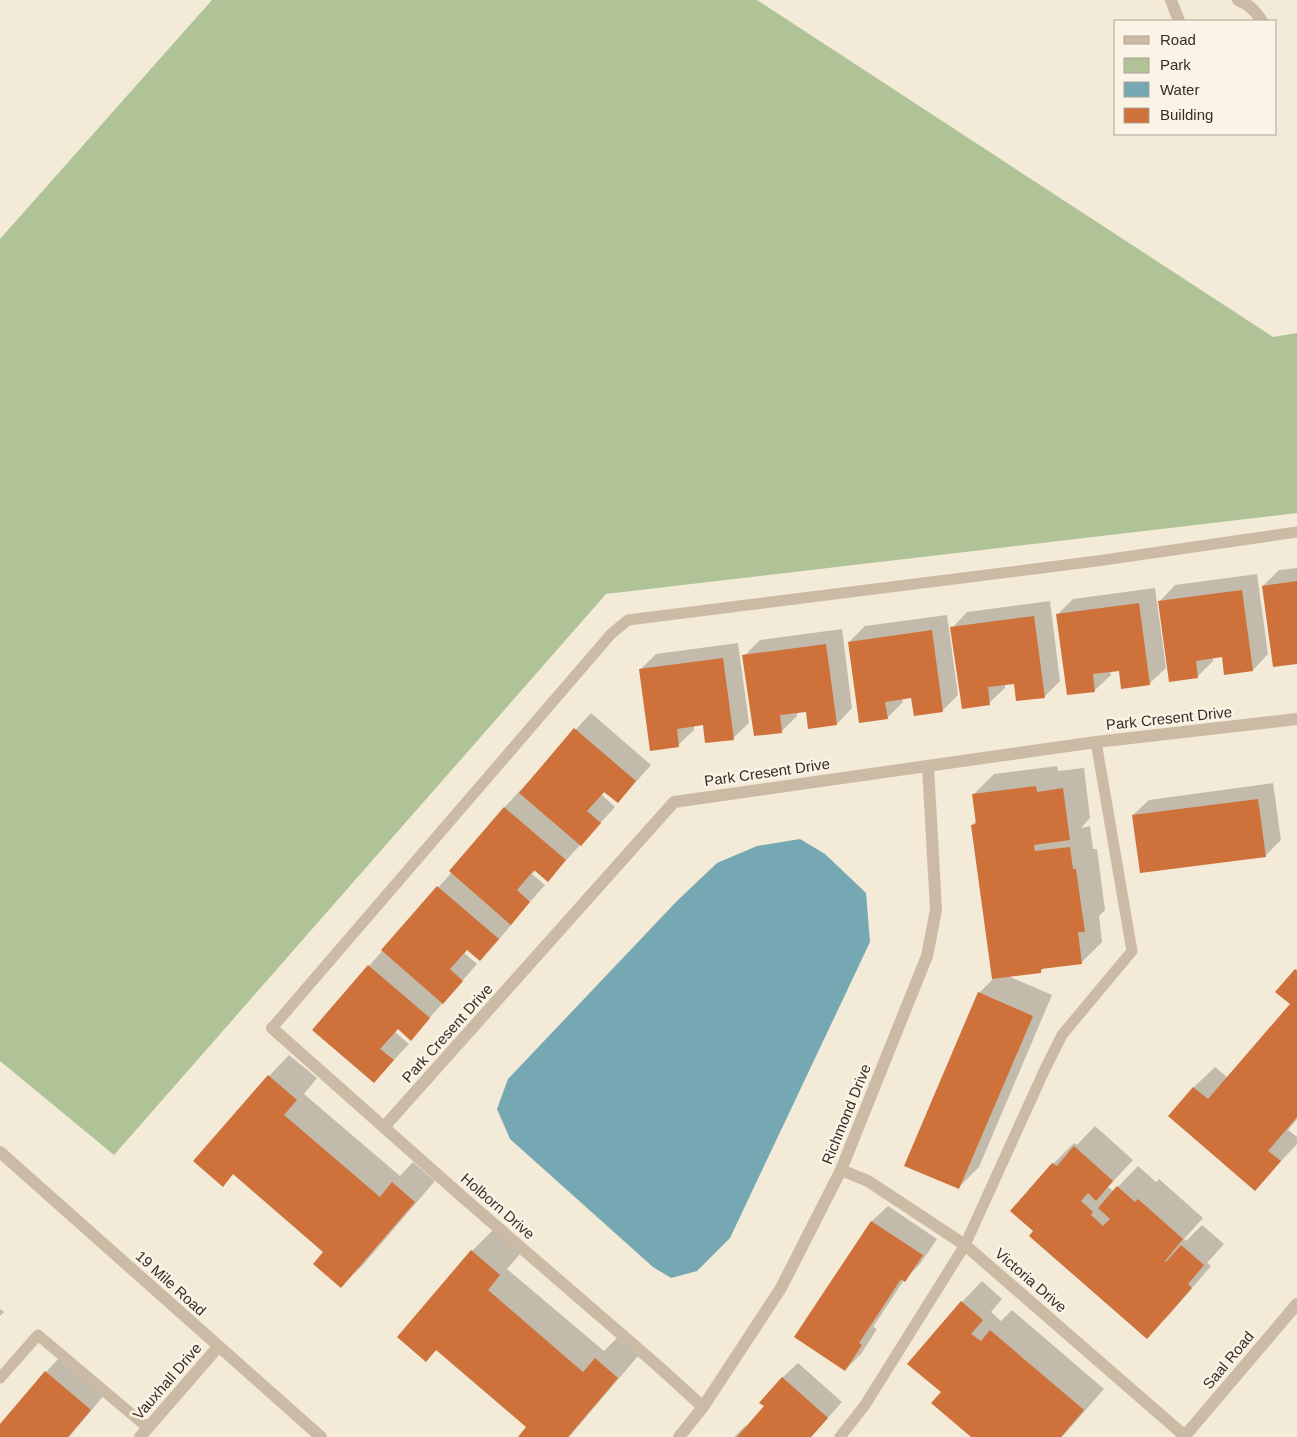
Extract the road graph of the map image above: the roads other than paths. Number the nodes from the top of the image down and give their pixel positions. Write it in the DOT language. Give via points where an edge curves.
graph roads {
  1 [pos="1171,0"];
  2 [pos="1238,0"];
  3 [pos="1179,20"];
  4 [pos="1261,20"];
  5 [pos="1297,532"];
  6 [pos="1297,719"];
  7 [pos="1096,742"];
  8 [pos="928,766"];
  9 [pos="272,1028"];
  10 [pos="384,1127"];
  11 [pos="0,1152"];
  12 [pos="841,1170"];
  13 [pos="966,1245"];
  14 [pos="1297,1304"];
  15 [pos="218,1347"];
  16 [pos="0,1378"];
  17 [pos="703,1407"];
  18 [pos="144,1432"];
  19 [pos="1185,1436"];
  20 [pos="321,1437"];
  21 [pos="679,1437"];
  22 [pos="840,1437"];
  1 -- 3 [label="street"];
  2 -- 4 [label="street" via="1255,10"];
  5 -- 9 [label="lane" via="1097,561 628,620 611,634"];
  6 -- 7 [label="street, Park Cresent Drive"];
  7 -- 8 [label="street, Park Cresent Drive"];
  7 -- 13 [label="lane" via="1132,951 1062,1035"];
  8 -- 10 [label="street, Park Cresent Drive" via="674,802"];
  8 -- 12 [label="street, Richmond Drive" via="936,910 927,956"];
  9 -- 10 [label="street, Holborn Drive"];
  10 -- 17 [label="street, Holborn Drive"];
  11 -- 15 [label="street, 19 Mile Road"];
  12 -- 13 [label="street, Victoria Drive" via="868,1181"];
  12 -- 17 [label="street, Richmond Drive" via="781,1288"];
  13 -- 19 [label="street, Victoria Drive"];
  13 -- 22 [label="lane" via="865,1405"];
  14 -- 19 [label="street, Saal Road"];
  15 -- 18 [label="street, Vauxhall Drive"];
  15 -- 20 [label="street, 19 Mile Road"];
  16 -- 18 [label="lane" via="38,1335"];
  17 -- 21 [label="street, Richmond Drive"];
}
